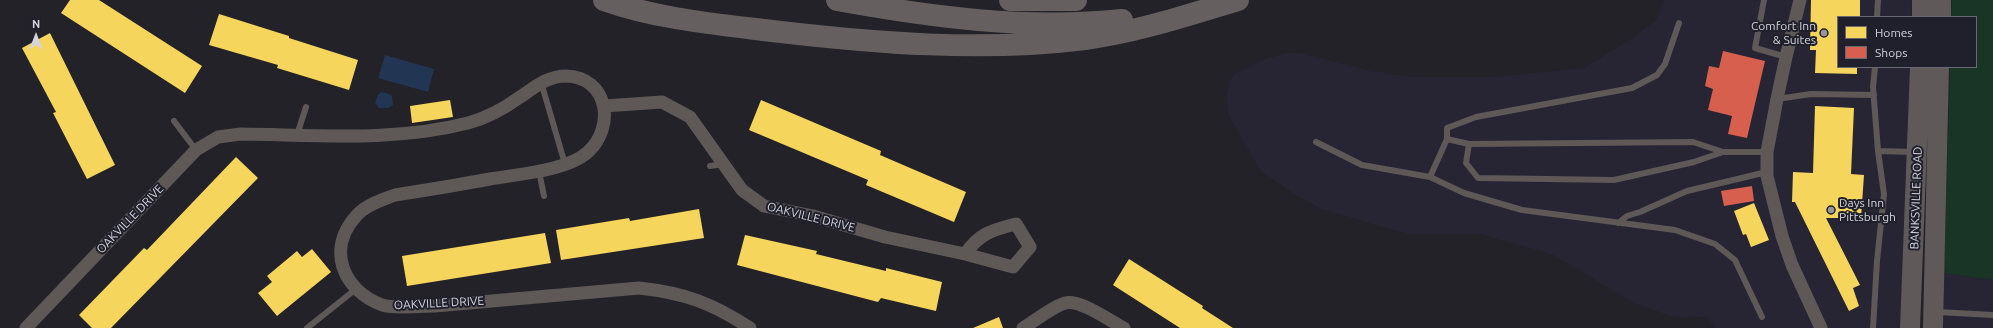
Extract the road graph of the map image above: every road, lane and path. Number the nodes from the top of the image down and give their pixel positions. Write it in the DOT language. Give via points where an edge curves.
graph roads {
  1 [pos="604,0"];
  2 [pos="836,0"];
  3 [pos="1010,0"];
  4 [pos="1076,0"];
  5 [pos="1235,0"];
  6 [pos="1238,0"];
  7 [pos="1764,0"];
  8 [pos="1800,0"];
  9 [pos="1878,0"];
  10 [pos="1922,0"];
  11 [pos="1941,0"];
  12 [pos="1877,16"];
  13 [pos="1922,16"];
  14 [pos="1941,16"];
  15 [pos="1679,23"];
  16 [pos="1786,57"];
  17 [pos="1875,68"];
  18 [pos="1920,68"];
  19 [pos="1939,68"];
  20 [pos="541,82"];
  21 [pos="1874,94"];
  22 [pos="1777,99"];
  23 [pos="604,106"];
  24 [pos="306,107"];
  25 [pos="174,121"];
  26 [pos="297,135"];
  27 [pos="1447,139"];
  28 [pos="1316,142"];
  29 [pos="1469,144"];
  30 [pos="196,150"];
  31 [pos="1878,151"];
  32 [pos="1723,152"];
  33 [pos="1767,152"];
  34 [pos="1917,153"];
  35 [pos="724,163"];
  36 [pos="565,164"];
  37 [pos="710,166"];
  38 [pos="539,171"];
  39 [pos="1766,172"];
  40 [pos="1430,177"];
  41 [pos="544,196"];
  42 [pos="1618,223"];
  43 [pos="965,254"];
  44 [pos="356,289"];
  45 [pos="1993,315"];
  46 [pos="1762,317"];
  47 [pos="1933,320"];
  48 [pos="26,328"];
  49 [pos="307,328"];
  50 [pos="750,328"];
  51 [pos="1023,328"];
  52 [pos="1124,328"];
  53 [pos="1821,328"];
  54 [pos="1873,328"];
  55 [pos="1910,328"];
  1 -- 6 [label="highway" via="652,14 685,20 837,39 964,45 1084,39 1154,24"];
  2 -- 5 [label="highway" via="950,18 1027,24 1146,17"];
  3 -- 4 [label="highway"];
  7 -- 16 [label="lane" via="1755,48"];
  8 -- 16 [label="street"];
  9 -- 12 [label="lane"];
  10 -- 13 [label="main road"];
  11 -- 14 [label="main road"];
  15 -- 27 [label="lane" via="1665,64 1657,75 1632,88 1476,117 1448,128"];
  16 -- 22 [label="street"];
  17 -- 21 [label="lane"];
  18 -- 34 [label="main road, BANKSVILLE ROAD"];
  19 -- 47 [label="main road"];
  20 -- 23 [label="street, OAKVILLE DRIVE" via="565,76 577,78 599,93"];
  20 -- 26 [label="street, OAKVILLE DRIVE" via="494,114 444,128 382,136"];
  20 -- 36 [label="lane"];
  21 -- 22 [label="lane" via="1811,94"];
  21 -- 31 [label="lane"];
  22 -- 33 [label="street"];
  23 -- 35 [label="street, OAKVILLE DRIVE" via="662,102 690,117"];
  23 -- 36 [label="street, OAKVILLE DRIVE" via="602,131 597,144 585,155"];
  24 -- 26 [label="lane"];
  25 -- 30 [label="lane"];
  26 -- 30 [label="street, OAKVILLE DRIVE" via="241,134 218,137"];
  27 -- 29 [label="lane"];
  27 -- 40 [label="lane"];
  28 -- 40 [label="lane" via="1362,165"];
  29 -- 32 [label="lane" via="1693,142"];
  29 -- 32 [label="lane" via="1466,163 1478,178 1614,180 1694,162"];
  30 -- 48 [label="street, OAKVILLE DRIVE"];
  31 -- 34 [label="lane"];
  31 -- 54 [label="lane" via="1884,194"];
  32 -- 33 [label="lane"];
  33 -- 39 [label="street"];
  34 -- 55 [label="main road, BANKSVILLE ROAD"];
  35 -- 37 [label="lane"];
  35 -- 43 [label="street, OAKVILLE DRIVE" via="742,190 764,206"];
  36 -- 38 [label="street, OAKVILLE DRIVE"];
  38 -- 41 [label="lane"];
  38 -- 44 [label="street, OAKVILLE DRIVE" via="395,196 363,210 340,242 344,272"];
  39 -- 42 [label="lane" via="1687,191 1627,216"];
  39 -- 53 [label="street" via="1792,265"];
  40 -- 42 [label="lane" via="1464,193 1522,210"];
  42 -- 46 [label="lane" via="1675,230 1715,244 1735,260"];
  43 -- 43 [label="street, OAKVILLE DRIVE" via="1014,267 1030,247 1016,224 991,230"];
  44 -- 49 [label="lane"];
  44 -- 50 [label="street, OAKVILLE DRIVE" via="384,306 435,306 639,288 669,291 710,304"];
  45 -- 47 [label="lane"];
  51 -- 52 [label="street" via="1067,303 1078,303"];
}
